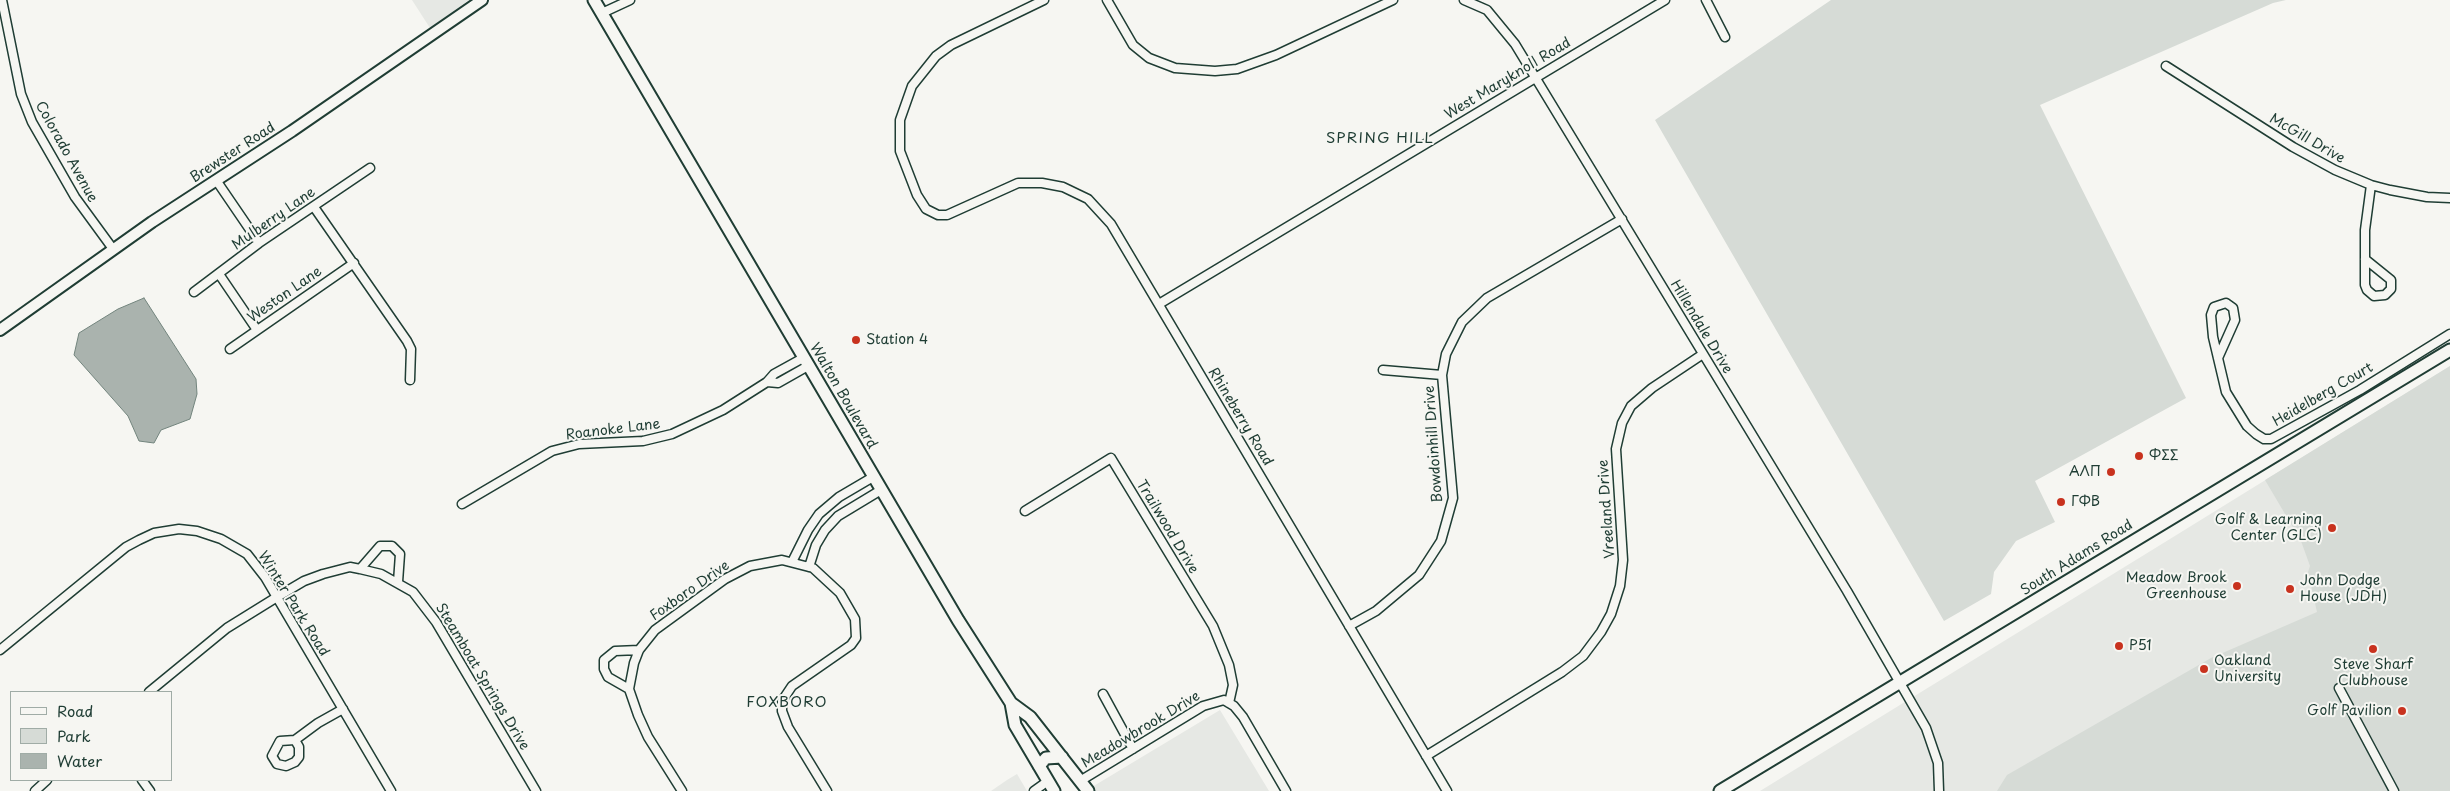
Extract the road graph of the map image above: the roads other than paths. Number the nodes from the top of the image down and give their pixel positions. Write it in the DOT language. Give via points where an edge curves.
graph roads {
  1 [pos="2,0"];
  2 [pos="482,0"];
  3 [pos="594,0"];
  4 [pos="630,0"];
  5 [pos="1044,0"];
  6 [pos="1107,0"];
  7 [pos="1393,0"];
  8 [pos="1464,0"];
  9 [pos="1665,0"];
  10 [pos="1706,0"];
  11 [pos="602,13"];
  12 [pos="1725,37"];
  13 [pos="2166,66"];
  14 [pos="1535,77"];
  15 [pos="370,168"];
  16 [pos="216,180"];
  17 [pos="2371,185"];
  18 [pos="2450,198"];
  19 [pos="314,206"];
  20 [pos="1622,219"];
  21 [pos="259,243"];
  22 [pos="113,249"];
  23 [pos="2365,259"];
  24 [pos="354,263"];
  25 [pos="219,274"];
  26 [pos="194,292"];
  27 [pos="1159,304"];
  28 [pos="0,330"];
  29 [pos="256,330"];
  30 [pos="2450,334"];
  31 [pos="230,349"];
  32 [pos="2450,350"];
  33 [pos="1702,354"];
  34 [pos="2218,358"];
  35 [pos="806,362"];
  36 [pos="1383,370"];
  37 [pos="1442,375"];
  38 [pos="410,380"];
  39 [pos="873,477"];
  40 [pos="881,490"];
  41 [pos="462,504"];
  42 [pos="1024,511"];
  43 [pos="792,562"];
  44 [pos="809,567"];
  45 [pos="360,569"];
  46 [pos="398,582"];
  47 [pos="276,597"];
  48 [pos="1349,626"];
  49 [pos="0,650"];
  50 [pos="639,650"];
  51 [pos="1901,683"];
  52 [pos="2339,688"];
  53 [pos="629,689"];
  54 [pos="150,691"];
  55 [pos="1103,694"];
  56 [pos="1011,703"];
  57 [pos="1229,703"];
  58 [pos="343,710"];
  59 [pos="295,740"];
  60 [pos="1133,749"];
  61 [pos="1426,756"];
  62 [pos="1062,757"];
  63 [pos="1039,766"];
  64 [pos="46,781"];
  65 [pos="1080,781"];
  66 [pos="1051,786"];
  67 [pos="2392,789"];
  68 [pos="35,791"];
  69 [pos="391,791"];
  70 [pos="536,791"];
  71 [pos="682,791"];
  72 [pos="827,791"];
  73 [pos="1034,791"];
  74 [pos="1088,791"];
  75 [pos="1286,791"];
  76 [pos="1447,791"];
  77 [pos="1720,791"];
  78 [pos="1939,791"];
  1 -- 22 [label="street, Colorado Avenue" via="21,94 32,122 80,204"];
  2 -- 16 [label="street, Brewster Road" via="292,132"];
  3 -- 11 [label="main road, Walton Boulevard"];
  4 -- 11 [label="street"];
  5 -- 27 [label="street, Rhineberry Road" via="951,45 936,56 912,86 900,120 900,150 917,195 926,209 947,215 1018,183 1063,186 1088,199 1111,224"];
  6 -- 7 [label="street" via="1133,45 1149,58 1175,68 1215,71 1237,69 1276,55"];
  8 -- 14 [label="street, Hillendale Drive" via="1487,10 1515,44"];
  9 -- 14 [label="street, West Maryknoll Road"];
  10 -- 12 [label="street"];
  11 -- 35 [label="main road, Walton Boulevard"];
  13 -- 17 [label="street, McGill Drive" via="2318,162"];
  14 -- 20 [label="street, Hillendale Drive"];
  14 -- 27 [label="street, West Maryknoll Road"];
  15 -- 19 [label="street, Mulberry Lane"];
  16 -- 21 [label="street"];
  16 -- 22 [label="street, Brewster Road"];
  17 -- 18 [label="street, McGill Drive" via="2410,194"];
  17 -- 23 [label="street" via="2366,212"];
  19 -- 21 [label="street, Mulberry Lane"];
  19 -- 24 [label="street"];
  20 -- 33 [label="street, Hillendale Drive"];
  20 -- 37 [label="street, Bowdoinhill Drive" via="1486,298 1462,322 1454,336"];
  21 -- 25 [label="street, Mulberry Lane"];
  22 -- 28 [label="street, Brewster Road"];
  23 -- 23 [label="street" via="2367,290 2374,296 2385,295 2391,289 2391,280"];
  24 -- 29 [label="street, Weston Lane"];
  24 -- 38 [label="street" via="410,349"];
  25 -- 26 [label="street, Mulberry Lane"];
  25 -- 29 [label="street"];
  27 -- 48 [label="street, Rhineberry Road"];
  29 -- 31 [label="street, Weston Lane"];
  30 -- 34 [label="street, Heidelberg Court" via="2360,390 2271,439 2256,434 2235,410 2226,392"];
  32 -- 51 [label="main road, South Adams Road"];
  33 -- 51 [label="street, Hillendale Drive"];
  33 -- 61 [label="street, Vreeland Drive" via="1631,406 1622,423 1616,449 1623,560 1620,586 1601,632 1583,656 1562,672"];
  34 -- 34 [label="street, Heidelberg Court" via="2211,315 2214,307 2226,303 2234,308 2235,320"];
  35 -- 39 [label="main road, Walton Boulevard"];
  35 -- 41 [label="street, Roanoke Lane" via="774,374 768,382 723,410 663,438 579,444 552,451"];
  36 -- 37 [label="street"];
  37 -- 48 [label="street, Bowdoinhill Drive" via="1453,498 1440,541 1419,574 1376,611"];
  39 -- 40 [label="main road, Walton Boulevard"];
  39 -- 43 [label="street" via="839,497 819,514"];
  40 -- 44 [label="street" via="838,516 816,545"];
  40 -- 56 [label="main road, Walton Boulevard"];
  42 -- 57 [label="street, Trailwood Drive" via="1111,458 1213,626 1234,685"];
  43 -- 44 [label="street, Foxboro Drive"];
  43 -- 50 [label="street, Foxboro Drive" via="782,560 742,569 655,630"];
  44 -- 72 [label="street, Foxboro Drive" via="840,593 856,629 856,638 851,645 792,686 782,701 788,727"];
  45 -- 46 [label="street, Steamboat Springs Drive"];
  45 -- 46 [label="street" via="380,546 392,546 400,554"];
  45 -- 47 [label="street, Steamboat Springs Drive" via="350,567 323,574"];
  46 -- 70 [label="street, Steamboat Springs Drive" via="413,592 436,622"];
  47 -- 49 [label="street, Winter Park Road" via="247,554 221,539 179,529 154,534 126,547"];
  47 -- 54 [label="street, Steamboat Springs Drive" via="228,628"];
  47 -- 58 [label="street, Winter Park Road"];
  48 -- 61 [label="street, Rhineberry Road"];
  50 -- 53 [label="street, Foxboro Drive"];
  50 -- 53 [label="street" via="615,651 604,660 608,677"];
  51 -- 77 [label="main road, South Adams Road"];
  51 -- 78 [label="street, Hillendale Drive" via="1933,746 1939,770"];
  52 -- 67 [label="street"];
  53 -- 71 [label="street, Foxboro Drive" via="648,736"];
  55 -- 60 [label="street"];
  56 -- 62 [label="main road, Walton Boulevard" via="1030,716"];
  56 -- 63 [label="main road" via="1014,725"];
  57 -- 60 [label="street, Meadowbrook Drive" via="1224,700 1203,706"];
  57 -- 75 [label="street" via="1243,717"];
  58 -- 59 [label="street"];
  58 -- 69 [label="street, Winter Park Road"];
  60 -- 65 [label="street, Meadowbrook Drive"];
  61 -- 76 [label="street, Rhineberry Road"];
  62 -- 63 [label="main road" via="1046,758"];
  62 -- 65 [label="main road, Walton Boulevard"];
  63 -- 66 [label="main road"];
  64 -- 68 [label="street"];
  65 -- 74 [label="main road, Walton Boulevard"];
  66 -- 73 [label="street"];
}
